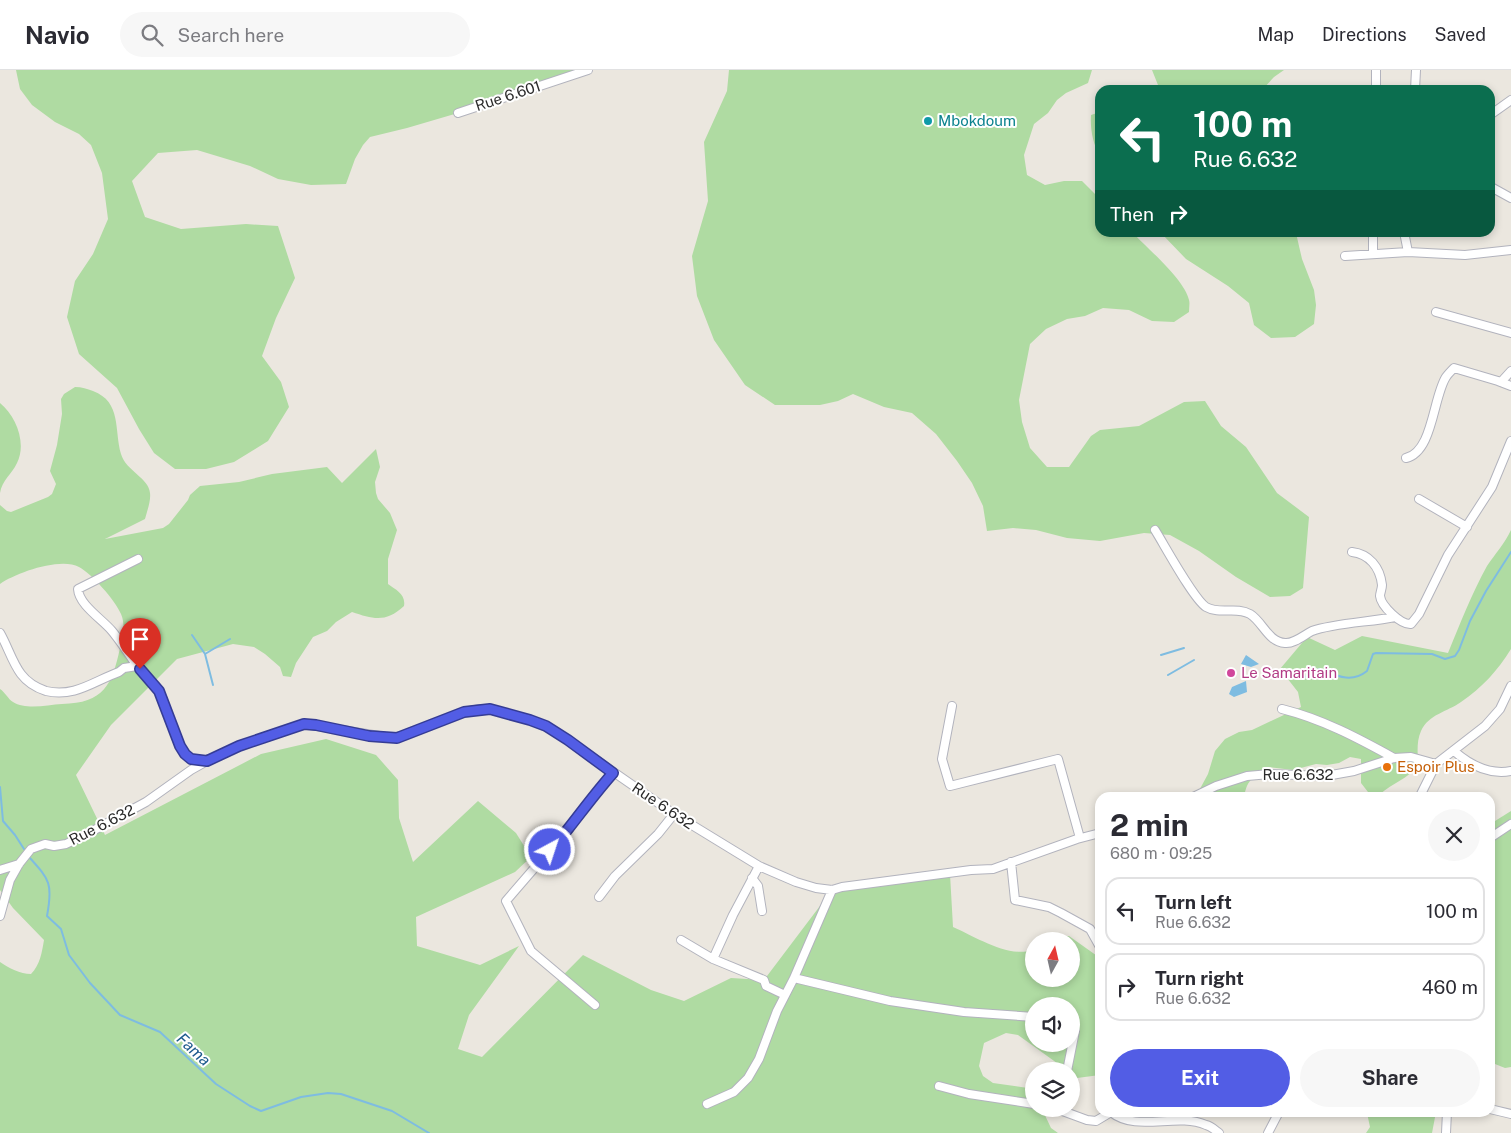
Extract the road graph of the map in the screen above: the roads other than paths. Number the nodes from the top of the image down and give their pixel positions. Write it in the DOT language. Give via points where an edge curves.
graph roads {
  1 [pos="588,70"];
  2 [pos="1376,70"];
  3 [pos="1416,70"];
  4 [pos="1376,85"];
  5 [pos="1415,85"];
  6 [pos="1511,100"];
  7 [pos="1495,111"];
  8 [pos="458,113"];
  9 [pos="1495,189"];
  10 [pos="1511,198"];
  11 [pos="1373,237"];
  12 [pos="1405,237"];
  13 [pos="1511,250"];
  14 [pos="1408,252"];
  15 [pos="1373,254"];
  16 [pos="1345,256"];
  17 [pos="1436,312"];
  18 [pos="1511,333"];
  19 [pos="1511,371"];
  20 [pos="1501,382"];
  21 [pos="1511,386"];
  22 [pos="1511,440"];
  23 [pos="1406,458"];
  24 [pos="1419,499"];
  25 [pos="1467,527"];
  26 [pos="1155,530"];
  27 [pos="1352,552"];
  28 [pos="138,559"];
  29 [pos="1395,617"];
  30 [pos="0,633"];
  31 [pos="137,666"];
  32 [pos="1511,686"];
  33 [pos="1508,701"];
  34 [pos="952,706"];
  35 [pos="1282,708"];
  36 [pos="1454,751"];
  37 [pos="1394,758"];
  38 [pos="207,761"];
  39 [pos="1436,764"];
  40 [pos="1511,771"];
  41 [pos="613,773"];
  42 [pos="1203,792"];
  43 [pos="1422,792"];
  44 [pos="674,814"];
  45 [pos="1511,824"];
  46 [pos="1095,834"];
  47 [pos="1495,835"];
  48 [pos="1080,838"];
  49 [pos="550,850"];
  50 [pos="557,858"];
  51 [pos="1011,862"];
  52 [pos="19,864"];
  53 [pos="759,866"];
  54 [pos="0,870"];
  55 [pos="752,878"];
  56 [pos="832,890"];
  57 [pos="599,897"];
  58 [pos="762,911"];
  59 [pos="0,916"];
  60 [pos="1095,938"];
  61 [pos="681,940"];
  62 [pos="713,958"];
  63 [pos="794,978"];
  64 [pos="785,996"];
  65 [pos="595,1005"];
  66 [pos="1025,1016"];
  67 [pos="939,1086"];
  68 [pos="1025,1103"];
  69 [pos="707,1104"];
  70 [pos="1495,1110"];
  71 [pos="1511,1114"];
  72 [pos="1080,1117"];
  73 [pos="1103,1117"];
  74 [pos="1116,1117"];
  75 [pos="1276,1117"];
  76 [pos="1447,1117"];
  77 [pos="1153,1123"];
  78 [pos="1152,1133"];
  79 [pos="1220,1133"];
  80 [pos="1268,1133"];
  81 [pos="1446,1133"];
  1 -- 8 [label="street, Rue 6.601"];
  2 -- 4 [label="street"];
  3 -- 5 [label="street"];
  6 -- 7 [label="street"];
  9 -- 10 [label="street"];
  11 -- 15 [label="street"];
  12 -- 14 [label="street"];
  13 -- 14 [label="street" via="1465,255"];
  14 -- 15 [label="street"];
  15 -- 16 [label="street"];
  17 -- 18 [label="street"];
  19 -- 20 [label="street"];
  20 -- 21 [label="street"];
  20 -- 23 [label="street" via="1454,368 1446,375 1419,451"];
  22 -- 25 [label="street" via="1492,486"];
  24 -- 25 [label="street"];
  25 -- 29 [label="street" via="1448,555 1419,614 1408,625"];
  26 -- 29 [label="street" via="1196,596 1206,606 1218,611 1240,610 1252,615 1276,641 1286,644 1328,627"];
  27 -- 29 [label="street" via="1372,560 1380,573 1380,597"];
  28 -- 31 [label="street" via="78,589 79,595 112,631"];
  30 -- 31 [label="street" via="22,675 37,688 54,693 78,690 124,668"];
  31 -- 38 [label="street" via="159,691 185,754 191,759"];
  32 -- 33 [label="street"];
  33 -- 36 [label="street" via="1485,726"];
  34 -- 48 [label="street" via="942,759 950,786 1058,759"];
  35 -- 37 [label="street" via="1333,726"];
  36 -- 39 [label="street"];
  36 -- 40 [label="street" via="1478,767"];
  37 -- 39 [label="street, Rue 6.632" via="1411,757"];
  37 -- 42 [label="street, Rue 6.632" via="1326,776 1247,776"];
  38 -- 41 [label="street, Rue 6.632" via="239,746 304,724 397,738 464,712 490,709 546,726"];
  38 -- 52 [label="street, Rue 6.632" via="146,802 66,844 45,844 31,850"];
  39 -- 43 [label="street"];
  41 -- 44 [label="street, Rue 6.632"];
  41 -- 49 [label="street"];
  44 -- 53 [label="street, Rue 6.632"];
  44 -- 57 [label="street"];
  45 -- 47 [label="street"];
  46 -- 48 [label="street, Rue 6.632"];
  48 -- 51 [label="street, Rue 6.632"];
  49 -- 50 [label="street"];
  49 -- 65 [label="street" via="506,901 530,951"];
  51 -- 56 [label="street, Rue 6.632" via="993,869"];
  51 -- 60 [label="street" via="1015,900 1049,907 1090,929"];
  52 -- 54 [label="street"];
  52 -- 59 [label="street, Rue 6.632" via="10,880"];
  53 -- 55 [label="street"];
  53 -- 56 [label="street, Rue 6.632" via="805,886"];
  55 -- 58 [label="street" via="758,886"];
  55 -- 62 [label="street"];
  56 -- 63 [label="street"];
  61 -- 62 [label="street"];
  62 -- 64 [label="street" via="764,980 766,986"];
  63 -- 64 [label="street"];
  63 -- 66 [label="street" via="890,1001 964,1012"];
  64 -- 69 [label="street" via="748,1078 734,1092"];
  67 -- 68 [label="street"];
  70 -- 71 [label="street"];
  72 -- 73 [label="street" via="1096,1121"];
  74 -- 77 [label="street" via="1133,1123"];
  75 -- 80 [label="street"];
  76 -- 81 [label="street"];
  77 -- 78 [label="street"];
  77 -- 79 [label="street" via="1188,1121 1206,1124"];
}
